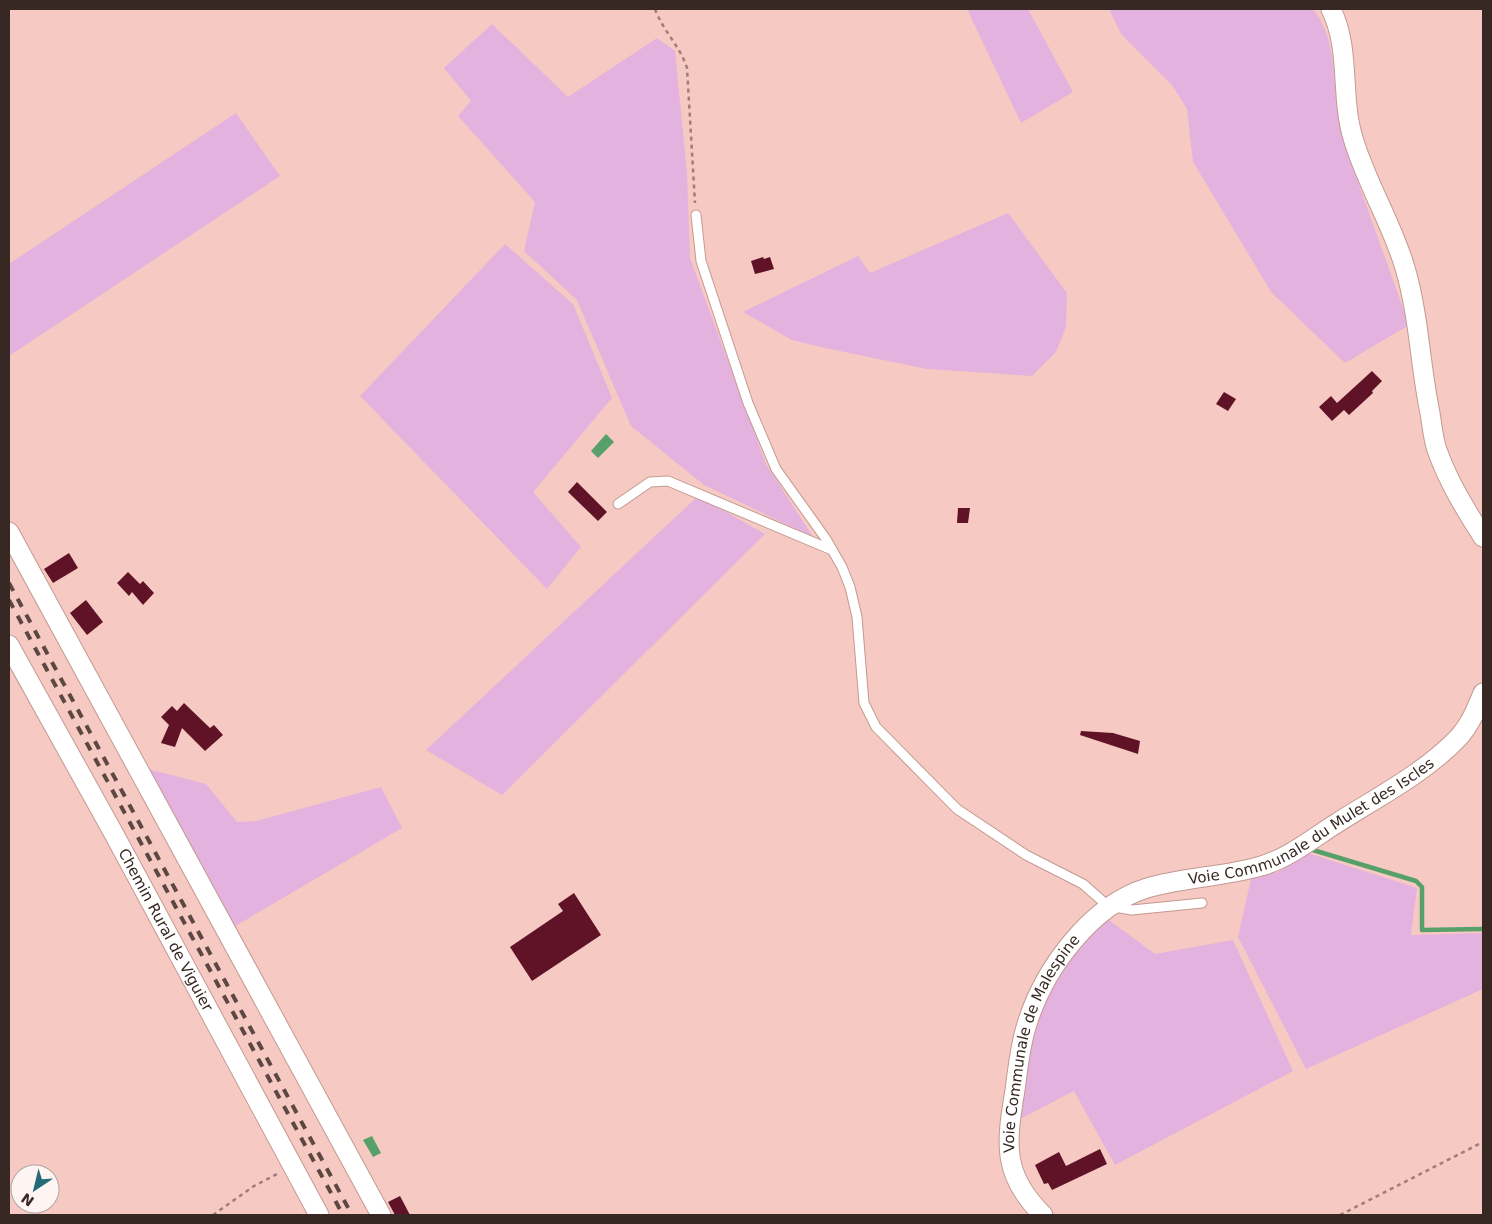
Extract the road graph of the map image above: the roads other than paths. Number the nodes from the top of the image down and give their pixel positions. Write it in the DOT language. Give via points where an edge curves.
graph roads {
  1 [pos="1331,9"];
  2 [pos="696,215"];
  3 [pos="618,504"];
  4 [pos="9,532"];
  5 [pos="1483,537"];
  6 [pos="832,550"];
  7 [pos="9,645"];
  8 [pos="1483,693"];
  9 [pos="1202,903"];
  10 [pos="1108,906"];
  11 [pos="319,1215"];
  12 [pos="381,1215"];
  13 [pos="1043,1215"];
  1 -- 5 [label="street" via="1340,27 1344,96 1353,138 1405,266 1416,314 1436,448 1450,482"];
  2 -- 6 [label="lane" via="701,261 748,403 776,469"];
  3 -- 6 [label="lane" via="650,482 668,482"];
  4 -- 12 [label="street"];
  6 -- 10 [label="lane" via="842,567 857,617 864,703 876,727 957,809 1026,855 1083,884"];
  7 -- 11 [label="street, Chemin Rural de Viguier"];
  8 -- 10 [label="street, Voie Communale du Mulet des Iscles" via="1466,728 1437,757 1284,857 1242,871 1148,887"];
  9 -- 10 [label="lane" via="1132,910"];
  10 -- 13 [label="street, Voie Communale de Malespine" via="1078,937 1046,981 1029,1017 1021,1047 1010,1119 1011,1162 1016,1182"];
}
